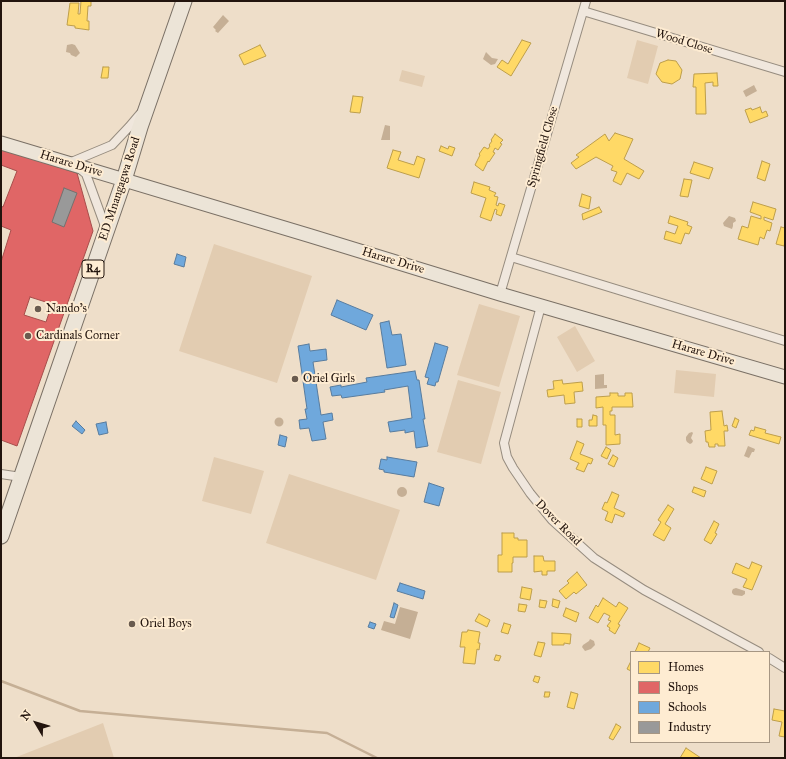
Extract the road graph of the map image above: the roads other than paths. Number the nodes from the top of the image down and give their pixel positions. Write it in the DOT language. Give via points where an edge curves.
graph roads {
  1 [pos="184,1"];
  2 [pos="586,1"];
  3 [pos="584,11"];
  4 [pos="785,72"];
  5 [pos="148,103"];
  6 [pos="1,143"];
  7 [pos="72,164"];
  8 [pos="124,180"];
  9 [pos="107,230"];
  10 [pos="511,257"];
  11 [pos="500,294"];
  12 [pos="541,306"];
  13 [pos="785,342"];
  14 [pos="785,377"];
  15 [pos="1,474"];
  16 [pos="21,477"];
  17 [pos="1,536"];
  18 [pos="757,651"];
  19 [pos="770,659"];
  20 [pos="785,668"];
  1 -- 5 [label="highway, ED Mnangagwa Road / R4"];
  2 -- 3 [label="street, Springfield Close"];
  3 -- 4 [label="street, Wood Close"];
  3 -- 10 [label="street, Springfield Close"];
  5 -- 7 [label="street" via="112,145"];
  5 -- 8 [label="highway, ED Mnangagwa Road / R4"];
  6 -- 7 [label="main road, Harare Drive"];
  7 -- 8 [label="main road, Harare Drive"];
  7 -- 9 [label="street" via="86,174"];
  8 -- 9 [label="highway, ED Mnangagwa Road / R4"];
  8 -- 11 [label="main road, Harare Drive"];
  9 -- 16 [label="highway, ED Mnangagwa Road / R4"];
  10 -- 11 [label="street, Springfield Close"];
  10 -- 13 [label="street"];
  11 -- 12 [label="main road, Harare Drive"];
  12 -- 14 [label="main road, Harare Drive"];
  12 -- 18 [label="street, Dover Road" via="504,443 513,468 552,520 594,558 644,590"];
  15 -- 16 [label="street"];
  16 -- 17 [label="highway, ED Mnangagwa Road / R4"];
  19 -- 20 [label="street"];
}
